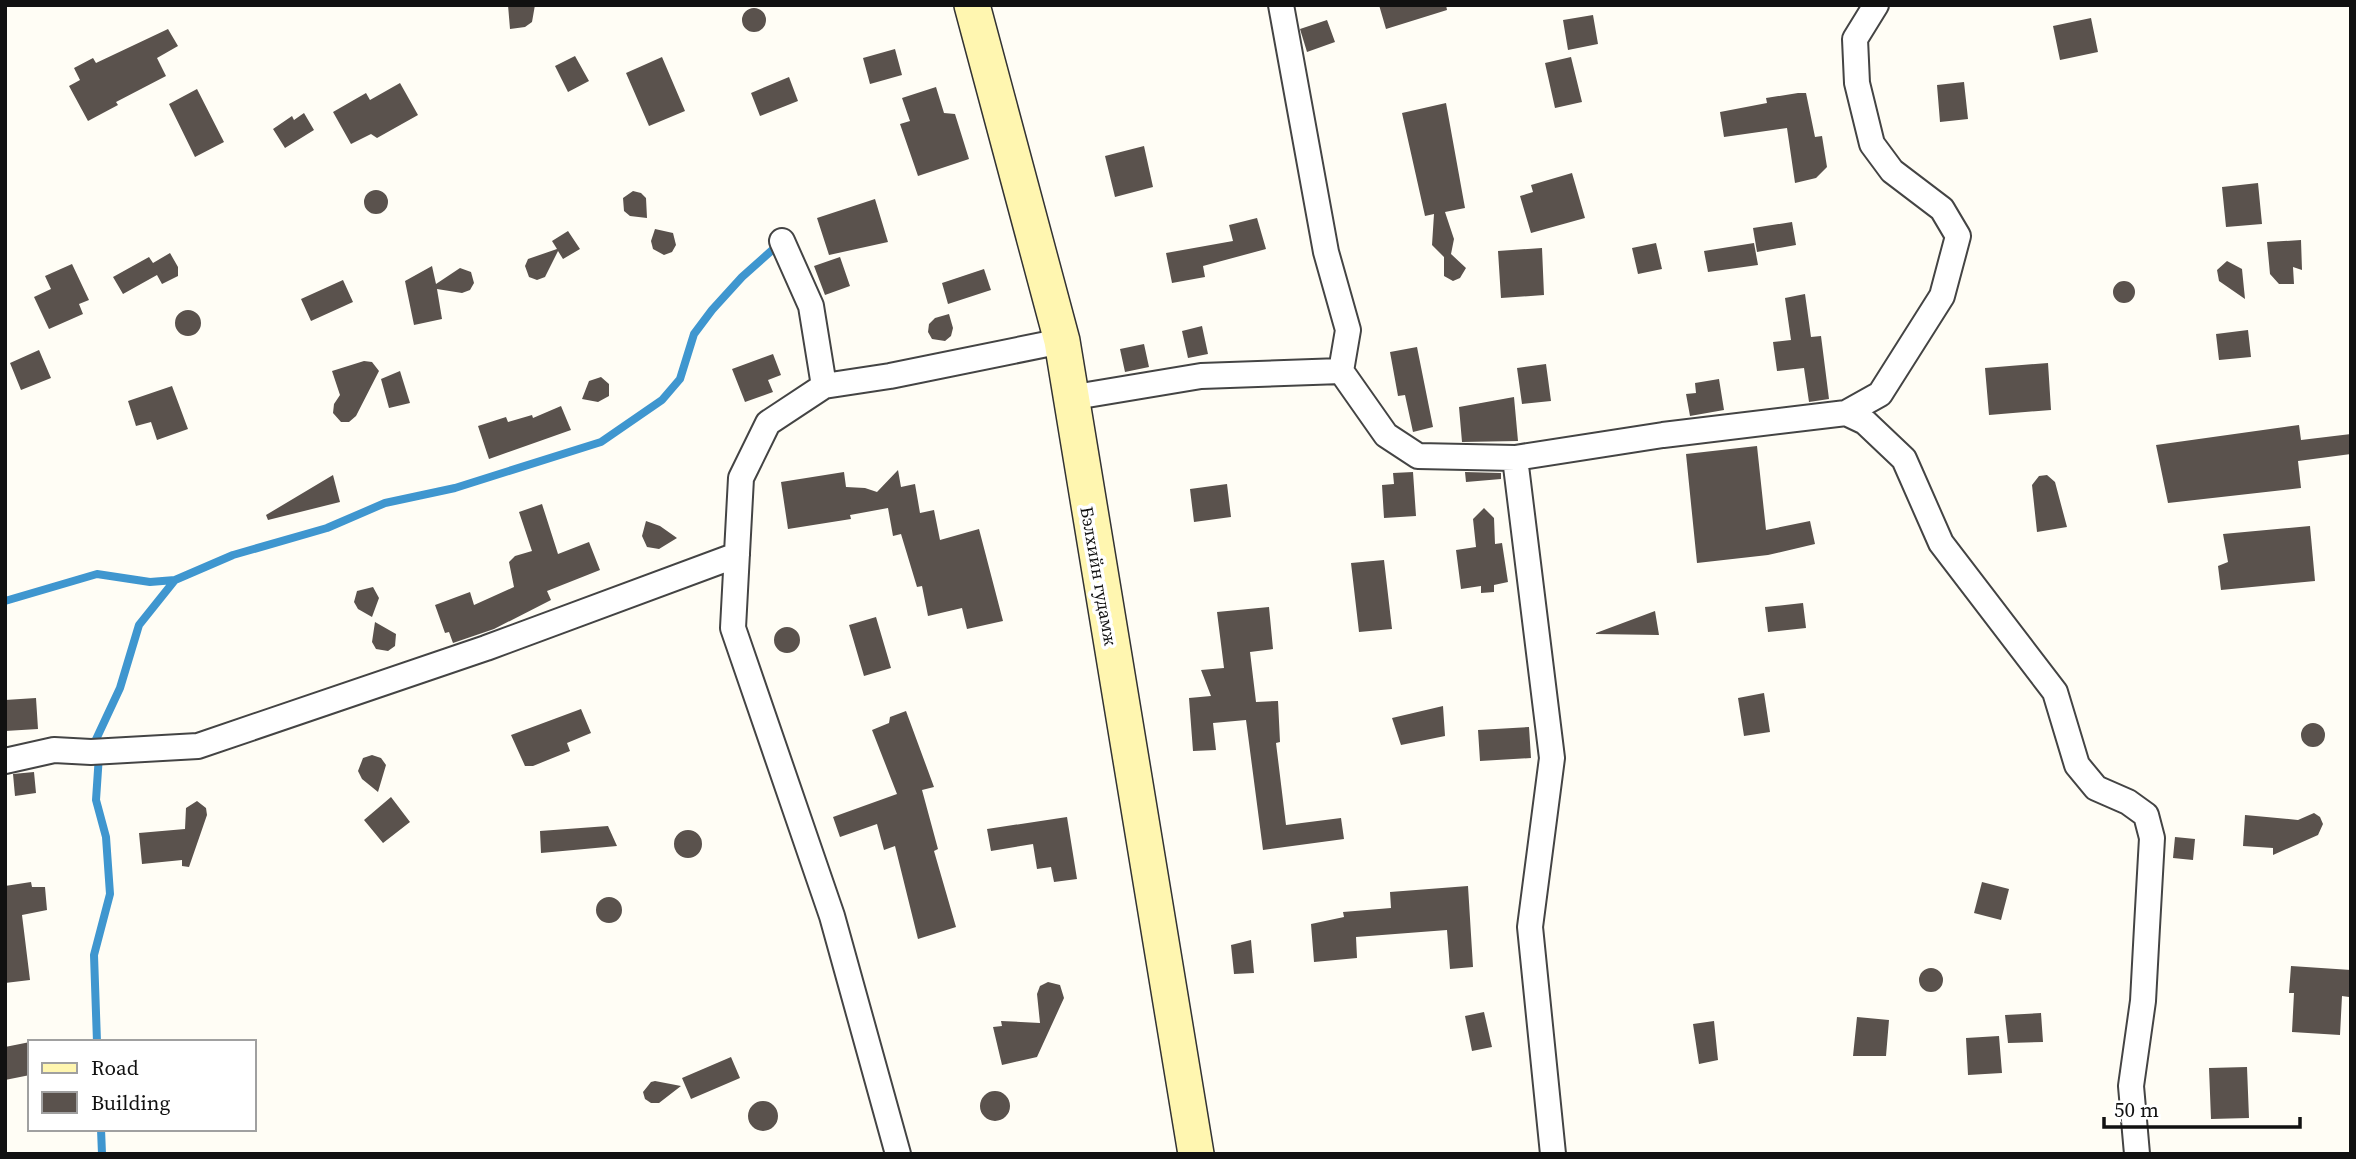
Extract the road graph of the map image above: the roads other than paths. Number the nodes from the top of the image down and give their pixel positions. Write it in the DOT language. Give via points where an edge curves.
graph roads {
  1 [pos="972,5"];
  2 [pos="1281,5"];
  3 [pos="1876,5"];
  4 [pos="782,241"];
  5 [pos="1062,341"];
  6 [pos="1341,372"];
  7 [pos="824,386"];
  8 [pos="1069,398"];
  9 [pos="1846,413"];
  10 [pos="1515,458"];
  11 [pos="737,555"];
  12 [pos="5,761"];
  13 [pos="898,1154"];
  14 [pos="1196,1154"];
  15 [pos="1553,1154"];
  16 [pos="2137,1154"];
  1 -- 5 [label="main road, Бэлхийн гудамж"];
  2 -- 6 [label="street" via="1326,252 1348,330"];
  3 -- 9 [label="street" via="1855,39 1857,83 1872,144 1892,171 1942,209 1958,236 1942,296 1881,394"];
  4 -- 7 [label="street" via="811,306"];
  5 -- 7 [label="street"];
  5 -- 8 [label="main road, Бэлхийн гудамж"];
  6 -- 8 [label="street" via="1201,376"];
  6 -- 10 [label="street" via="1386,435 1418,456"];
  7 -- 11 [label="street" via="768,423 741,478"];
  8 -- 14 [label="main road, Бэлхийн гудамж"];
  9 -- 10 [label="street"];
  9 -- 16 [label="street" via="1865,422 1904,459 1941,543 2055,692 2077,765 2096,788 2146,815 2152,838 2143,1000 2131,1086"];
  10 -- 15 [label="street" via="1552,758 1530,928"];
  11 -- 12 [label="street" via="486,648 198,746 54,750"];
  11 -- 13 [label="street" via="733,628 832,916"];
}
